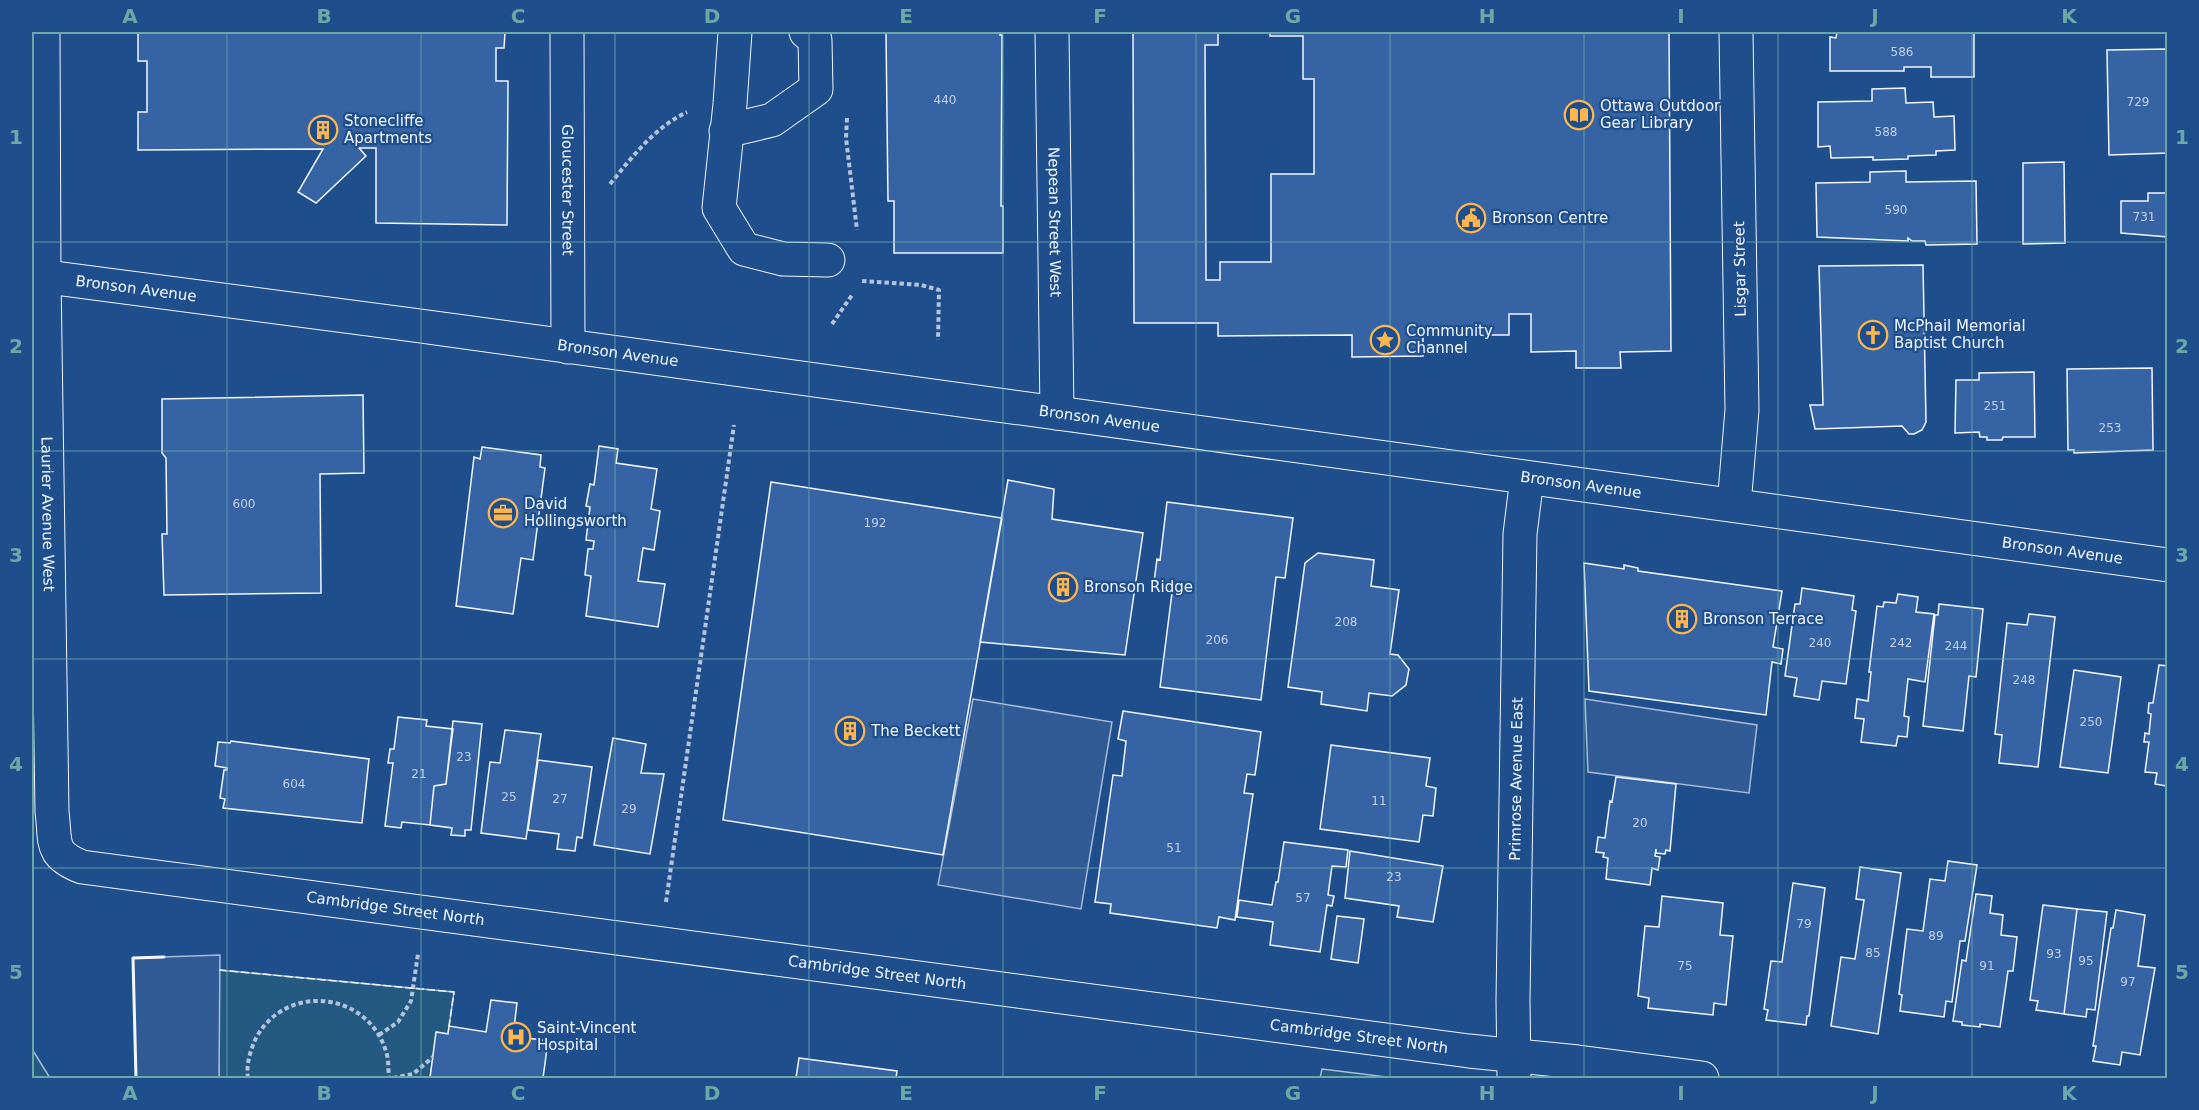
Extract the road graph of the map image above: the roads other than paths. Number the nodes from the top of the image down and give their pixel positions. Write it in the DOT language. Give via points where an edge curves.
graph roads {
  1 [pos="43,32"];
  2 [pos="567,32"];
  3 [pos="735,32"];
  4 [pos="806,32"];
  5 [pos="1052,32"];
  6 [pos="1736,32"];
  7 [pos="728,118"];
  8 [pos="828,260"];
  9 [pos="38,276"];
  10 [pos="568,346"];
  11 [pos="1057,413"];
  12 [pos="1527,478"];
  13 [pos="1734,506"];
  14 [pos="2168,565"];
  15 [pos="57,852"];
  16 [pos="1514,1067"];
  17 [pos="1702,1078"];
  1 -- 9 [label="street, Laurier Avenue West"];
  2 -- 10 [label="street, Gloucester Street"];
  3 -- 7 [label="street"];
  4 -- 7 [label="street" via="815,40 816,89 772,120"];
  5 -- 11 [label="street, Nepean Street West"];
  6 -- 13 [label="street, Lisgar Street" via="1742,410"];
  7 -- 8 [label="street" via="719,208 744,249 783,259"];
  9 -- 10 [label="street, Bronson Avenue"];
  9 -- 15 [label="street, Laurier Avenue West" via="52,812"];
  10 -- 11 [label="street, Bronson Avenue"];
  11 -- 12 [label="street, Bronson Avenue"];
  12 -- 13 [label="street, Bronson Avenue"];
  12 -- 16 [label="street, Primrose Avenue East" via="1520,534"];
  13 -- 14 [label="street, Bronson Avenue"];
  15 -- 16 [label="street, Cambridge Street North" via="66,861 82,867 658,944"];
  16 -- 17 [label="street, Cambridge Street North" via="1585,1063"];
}
